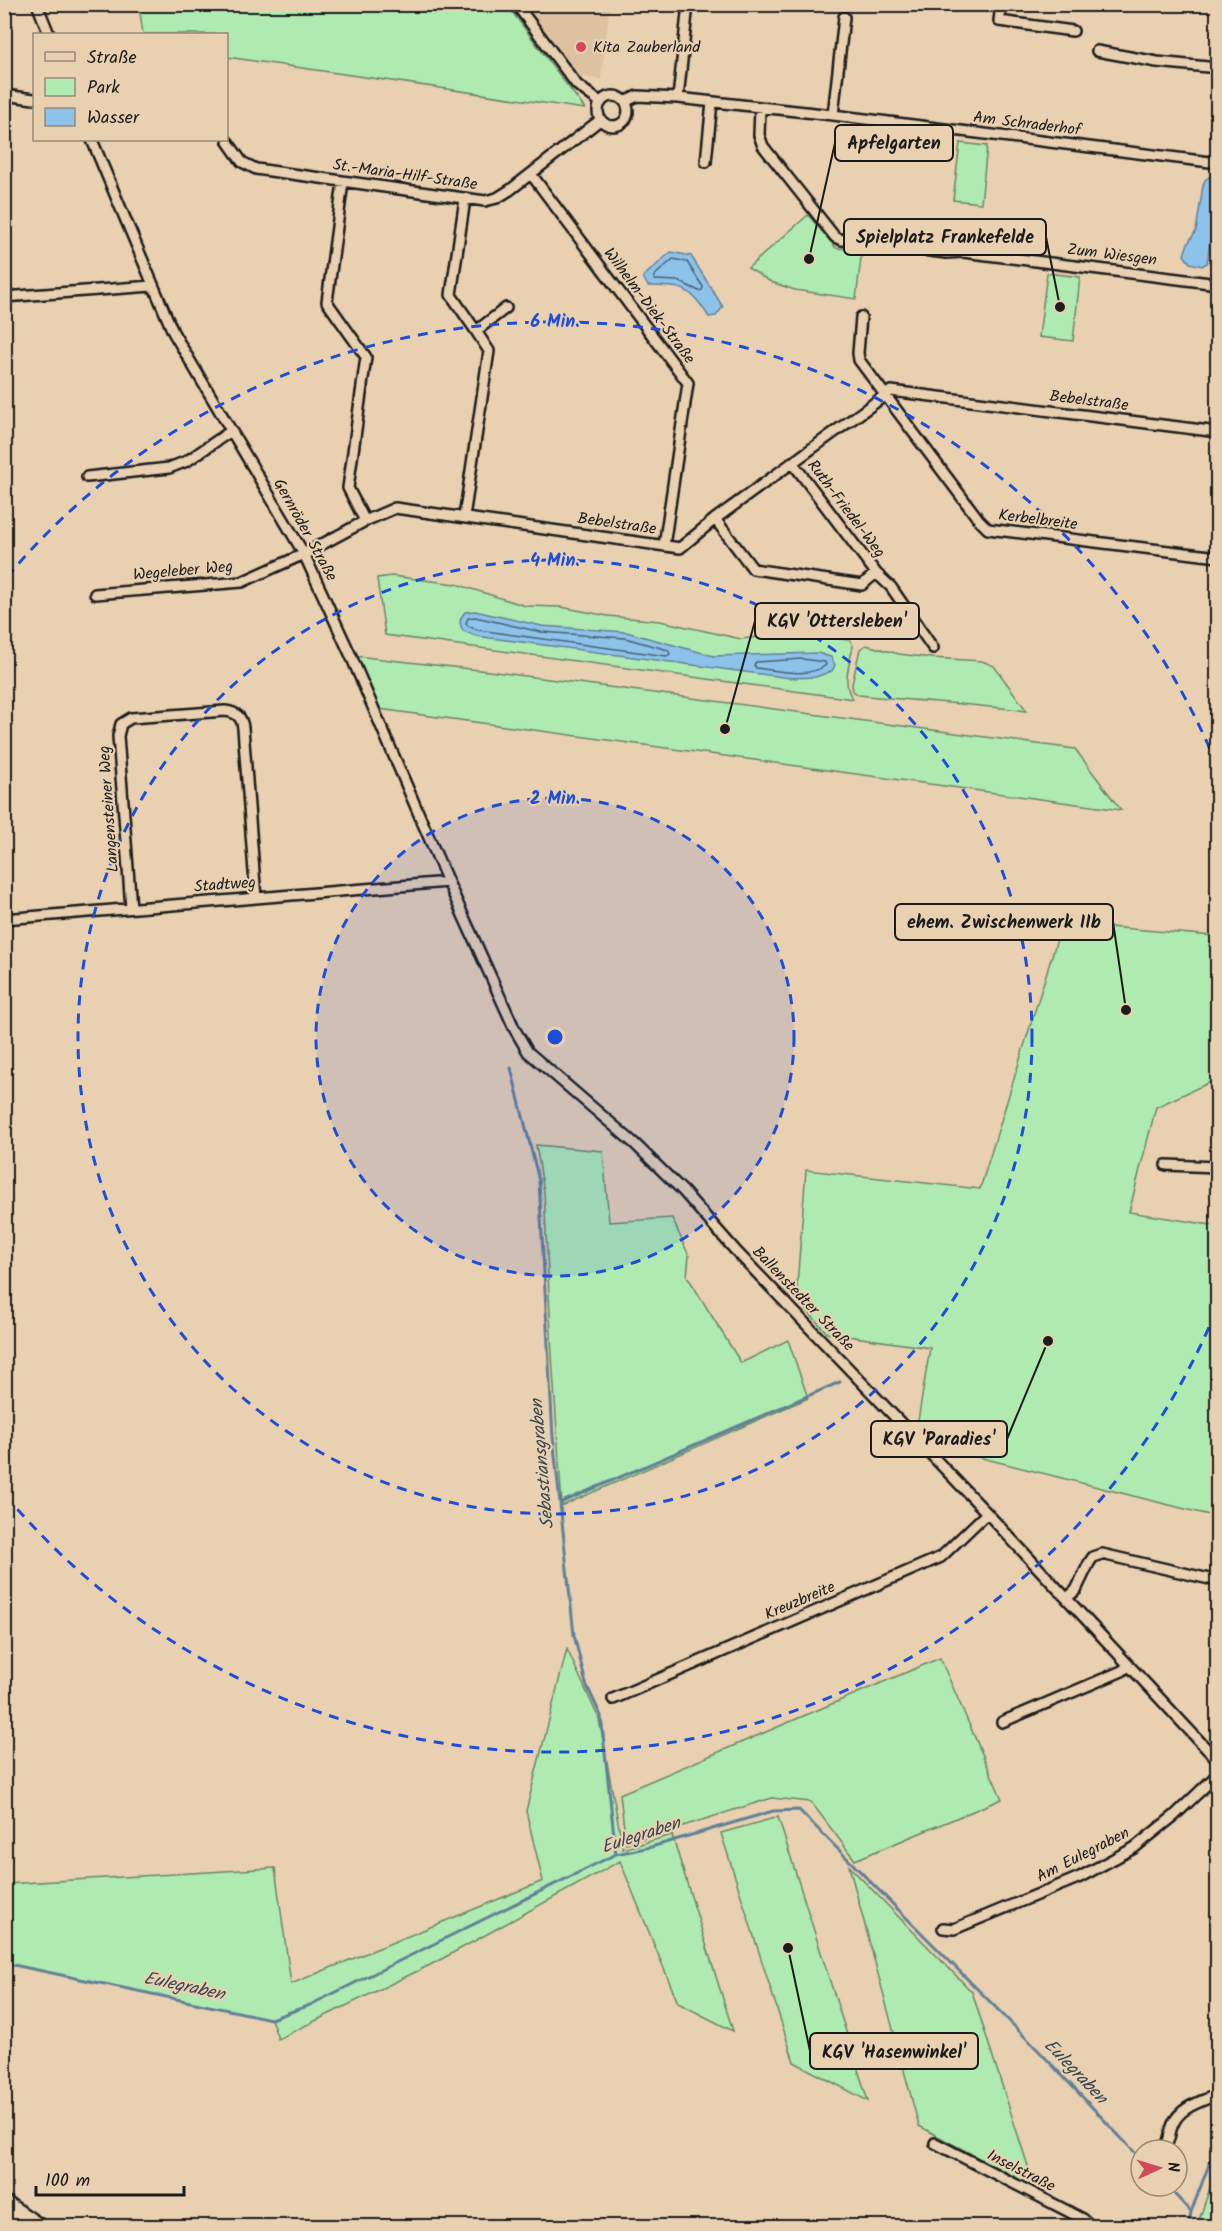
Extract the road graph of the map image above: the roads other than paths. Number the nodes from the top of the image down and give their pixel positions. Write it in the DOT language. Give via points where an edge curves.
graph roads {
  1 [pos="37,4"];
  2 [pos="516,4"];
  3 [pos="688,4"];
  4 [pos="1001,4"];
  5 [pos="844,17"];
  6 [pos="1073,31"];
  7 [pos="49,33"];
  8 [pos="1097,51"];
  9 [pos="1218,68"];
  10 [pos="4,95"];
  11 [pos="678,98"];
  12 [pos="33,99"];
  13 [pos="600,102"];
  14 [pos="625,102"];
  15 [pos="712,102"];
  16 [pos="760,108"];
  17 [pos="834,115"];
  18 [pos="600,120"];
  19 [pos="92,141"];
  20 [pos="228,142"];
  21 [pos="706,162"];
  22 [pos="1218,163"];
  23 [pos="531,174"];
  24 [pos="343,182"];
  25 [pos="465,199"];
  26 [pos="1218,284"];
  27 [pos="152,286"];
  28 [pos="4,297"];
  29 [pos="506,308"];
  30 [pos="861,317"];
  31 [pos="476,332"];
  32 [pos="886,394"];
  33 [pos="231,431"];
  34 [pos="1218,432"];
  35 [pos="792,462"];
  36 [pos="87,477"];
  37 [pos="464,517"];
  38 [pos="715,519"];
  39 [pos="364,521"];
  40 [pos="664,546"];
  41 [pos="304,554"];
  42 [pos="1218,557"];
  43 [pos="876,573"];
  44 [pos="95,594"];
  45 [pos="933,648"];
  46 [pos="448,882"];
  47 [pos="256,898"];
  48 [pos="131,908"];
  49 [pos="4,919"];
  50 [pos="477,943"];
  51 [pos="1166,1164"];
  52 [pos="1218,1167"];
  53 [pos="987,1513"];
  54 [pos="1218,1581"];
  55 [pos="1067,1598"];
  56 [pos="1129,1665"];
  57 [pos="613,1699"];
  58 [pos="1002,1722"];
  59 [pos="1218,1761"];
  60 [pos="1218,1773"];
  61 [pos="943,1928"];
  62 [pos="1218,2094"];
  63 [pos="1170,2138"];
  64 [pos="935,2144"];
  65 [pos="4,2204"];
  66 [pos="4,2223"];
  67 [pos="9,2226"];
  68 [pos="37,2226"];
  69 [pos="1091,2226"];
  1 -- 7 [label="street"];
  2 -- 13 [label="street" via="577,85"];
  3 -- 11 [label="street"];
  4 -- 6 [label="street" via="999,21"];
  5 -- 17 [label="street"];
  8 -- 9 [label="street"];
  10 -- 12 [label="street"];
  11 -- 14 [label="street, Am Schraderhof" via="637,96"];
  11 -- 15 [label="street, Am Schraderhof"];
  13 -- 14 [label="street, Am Schraderhof" via="615,96"];
  13 -- 18 [label="street"];
  14 -- 18 [label="street" via="628,114 621,123 608,125"];
  15 -- 16 [label="street, Am Schraderhof"];
  15 -- 21 [label="street"];
  16 -- 17 [label="street, Am Schraderhof"];
  16 -- 26 [label="street, Zum Wiesgen" via="763,146 835,237 842,240"];
  17 -- 22 [label="street, Am Schraderhof"];
  18 -- 23 [label="street, St.-Maria-Hilf-Straße"];
  19 -- 27 [label="street, Gernröder Straße"];
  20 -- 24 [label="street, St.-Maria-Hilf-Straße" via="242,162 256,169"];
  23 -- 25 [label="street, St.-Maria-Hilf-Straße" via="497,198"];
  23 -- 40 [label="street, Wilhelm-Diek-Straße" via="688,383"];
  24 -- 25 [label="street, St.-Maria-Hilf-Straße"];
  24 -- 39 [label="street" via="327,302 366,357 348,488"];
  25 -- 31 [label="street" via="451,295"];
  27 -- 28 [label="street"];
  27 -- 33 [label="street, Gernröder Straße" via="173,332"];
  29 -- 31 [label="street"];
  30 -- 32 [label="street" via="859,360"];
  31 -- 37 [label="street" via="489,351"];
  32 -- 34 [label="street, Bebelstraße" via="899,392"];
  32 -- 35 [label="street, Bebelstraße"];
  32 -- 42 [label="street, Kerbelbreite" via="988,529"];
  33 -- 36 [label="street" via="175,466"];
  33 -- 41 [label="street, Gernröder Straße"];
  35 -- 38 [label="street, Bebelstraße"];
  35 -- 43 [label="street, Ruth-Friedel-Weg"];
  37 -- 39 [label="street, Bebelstraße" via="395,508"];
  37 -- 40 [label="street, Bebelstraße"];
  38 -- 40 [label="street, Bebelstraße" via="680,548"];
  38 -- 43 [label="street, Ruth-Friedel-Weg" via="753,569 862,585"];
  39 -- 41 [label="street, Bebelstraße"];
  41 -- 44 [label="street, Wegeleber Weg" via="242,582"];
  41 -- 46 [label="street, Gernröder Straße"];
  43 -- 45 [label="street, Ruth-Friedel-Weg" via="891,587"];
  46 -- 47 [label="street, Stadtweg"];
  46 -- 50 [label="street, Gernröder Straße"];
  47 -- 48 [label="street, Stadtweg"];
  47 -- 48 [label="street, Langensteiner Weg" via="239,717 225,711 131,718 118,729"];
  48 -- 49 [label="street, Stadtweg"];
  50 -- 53 [label="street, Ballenstedter Straße" via="528,1052 683,1191"];
  51 -- 52 [label="street"];
  53 -- 55 [label="street, Ballenstedter Straße"];
  53 -- 57 [label="street, Kreuzbreite" via="941,1557"];
  54 -- 55 [label="street" via="1102,1554 1093,1557 1076,1590"];
  55 -- 56 [label="street, Ballenstedter Straße"];
  56 -- 58 [label="street"];
  56 -- 59 [label="street, Ballenstedter Straße"];
  60 -- 61 [label="street, Am Eulegraben" via="1134,1848 1058,1886 954,1929"];
  62 -- 63 [label="street" via="1181,2111 1172,2125"];
  64 -- 69 [label="street, Inselstraße"];
  65 -- 68 [label="highway"];
  66 -- 67 [label="highway"];
}
